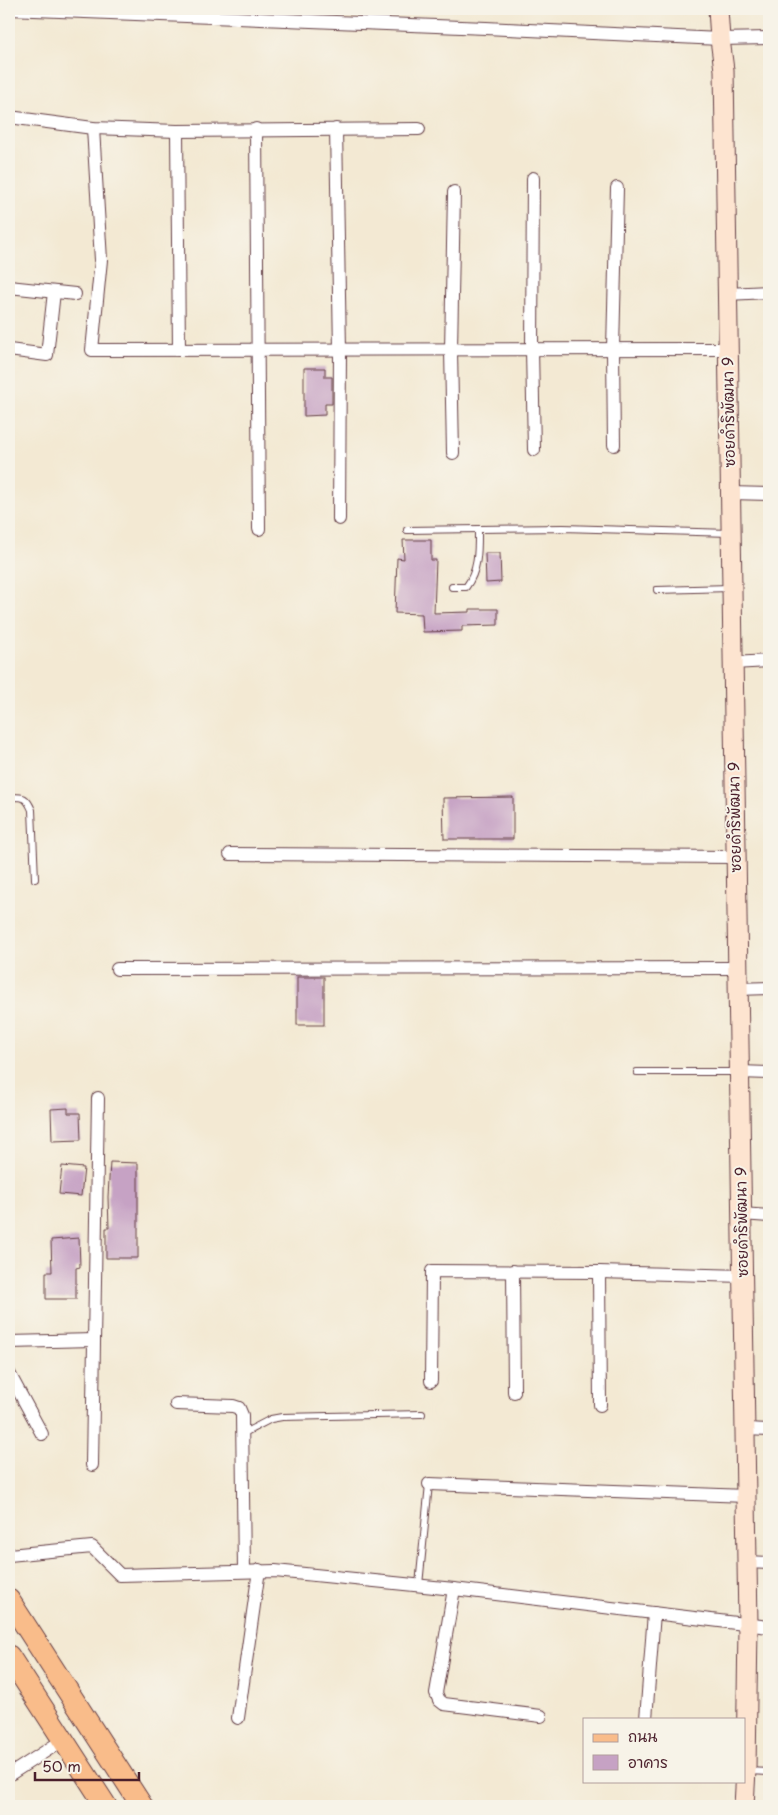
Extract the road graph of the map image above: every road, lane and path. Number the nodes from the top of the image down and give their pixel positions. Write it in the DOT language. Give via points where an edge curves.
graph roads {
  1 [pos="9,9"];
  2 [pos="718,9"];
  3 [pos="769,38"];
  4 [pos="720,39"];
  5 [pos="9,117"];
  6 [pos="93,128"];
  7 [pos="336,129"];
  8 [pos="419,129"];
  9 [pos="256,130"];
  10 [pos="177,131"];
  11 [pos="533,178"];
  12 [pos="617,188"];
  13 [pos="454,192"];
  14 [pos="9,287"];
  15 [pos="54,292"];
  16 [pos="769,292"];
  17 [pos="75,294"];
  18 [pos="727,294"];
  19 [pos="613,349"];
  20 [pos="728,349"];
  21 [pos="9,350"];
  22 [pos="179,350"];
  23 [pos="258,350"];
  24 [pos="340,350"];
  25 [pos="451,350"];
  26 [pos="532,350"];
  27 [pos="614,445"];
  28 [pos="534,450"];
  29 [pos="453,453"];
  30 [pos="730,493"];
  31 [pos="769,494"];
  32 [pos="339,519"];
  33 [pos="478,528"];
  34 [pos="259,529"];
  35 [pos="407,530"];
  36 [pos="731,533"];
  37 [pos="452,588"];
  38 [pos="732,588"];
  39 [pos="657,590"];
  40 [pos="769,661"];
  41 [pos="733,663"];
  42 [pos="9,797"];
  43 [pos="230,854"];
  44 [pos="736,858"];
  45 [pos="35,878"];
  46 [pos="738,968"];
  47 [pos="117,969"];
  48 [pos="769,988"];
  49 [pos="738,990"];
  50 [pos="637,1072"];
  51 [pos="740,1072"];
  52 [pos="769,1073"];
  53 [pos="98,1098"];
  54 [pos="742,1214"];
  55 [pos="769,1216"];
  56 [pos="513,1271"];
  57 [pos="599,1272"];
  58 [pos="743,1276"];
  59 [pos="94,1340"];
  60 [pos="9,1342"];
  61 [pos="9,1373"];
  62 [pos="431,1381"];
  63 [pos="514,1392"];
  64 [pos="176,1404"];
  65 [pos="600,1405"];
  66 [pos="422,1414"];
  67 [pos="745,1429"];
  68 [pos="769,1430"];
  69 [pos="42,1434"];
  70 [pos="242,1434"];
  71 [pos="92,1465"];
  72 [pos="429,1484"];
  73 [pos="746,1496"];
  74 [pos="9,1555"];
  75 [pos="747,1562"];
  76 [pos="769,1562"];
  77 [pos="244,1570"];
  78 [pos="259,1570"];
  79 [pos="419,1585"];
  80 [pos="454,1589"];
  81 [pos="9,1600"];
  82 [pos="654,1613"];
  83 [pos="748,1625"];
  84 [pos="769,1627"];
  85 [pos="9,1656"];
  86 [pos="541,1716"];
  87 [pos="238,1718"];
  88 [pos="646,1718"];
  89 [pos="63,1740"];
  90 [pos="746,1770"];
  91 [pos="769,1772"];
  92 [pos="9,1775"];
  93 [pos="745,1782"];
  94 [pos="106,1806"];
  95 [pos="142,1806"];
  96 [pos="744,1806"];
  1 -- 4 [label="street"];
  2 -- 4 [label="street, ซอยดำริพัฒนา 9"];
  3 -- 4 [label="street"];
  4 -- 18 [label="street, ซอยดำริพัฒนา 9" via="724,70"];
  5 -- 6 [label="street"];
  6 -- 10 [label="street"];
  6 -- 22 [label="street" via="101,260 92,350"];
  7 -- 8 [label="street"];
  7 -- 9 [label="street"];
  7 -- 24 [label="street"];
  9 -- 10 [label="street"];
  9 -- 23 [label="street"];
  10 -- 22 [label="street"];
  11 -- 26 [label="street"];
  12 -- 19 [label="street"];
  13 -- 25 [label="street"];
  14 -- 15 [label="street"];
  15 -- 17 [label="street"];
  15 -- 21 [label="street" via="47,355"];
  16 -- 18 [label="street"];
  18 -- 20 [label="street, ซอยดำริพัฒนา 9"];
  19 -- 20 [label="street"];
  19 -- 26 [label="street"];
  19 -- 27 [label="street"];
  20 -- 30 [label="street, ซอยดำริพัฒนา 9"];
  22 -- 23 [label="street"];
  23 -- 24 [label="street"];
  23 -- 34 [label="street"];
  24 -- 25 [label="street"];
  24 -- 32 [label="street"];
  25 -- 26 [label="street"];
  25 -- 29 [label="street"];
  26 -- 28 [label="street"];
  30 -- 31 [label="street"];
  30 -- 36 [label="street, ซอยดำริพัฒนา 9"];
  33 -- 35 [label="lane"];
  33 -- 36 [label="lane"];
  33 -- 37 [label="lane" via="478,557 474,573 466,587"];
  36 -- 38 [label="street, ซอยดำริพัฒนา 9"];
  38 -- 39 [label="lane"];
  38 -- 41 [label="street, ซอยดำริพัฒนา 9"];
  40 -- 41 [label="street"];
  41 -- 44 [label="street, ซอยดำริพัฒนา 9"];
  42 -- 45 [label="lane" via="22,797 32,810"];
  43 -- 44 [label="street"];
  44 -- 46 [label="street, ซอยดำริพัฒนา 9"];
  46 -- 47 [label="street"];
  46 -- 49 [label="street, ซอยดำริพัฒนา 9"];
  48 -- 49 [label="street"];
  49 -- 51 [label="street, ซอยดำริพัฒนา 9"];
  50 -- 51 [label="lane"];
  51 -- 52 [label="street"];
  51 -- 54 [label="street, ซอยดำริพัฒนา 9"];
  53 -- 59 [label="street"];
  54 -- 55 [label="street"];
  54 -- 58 [label="street, ซอยดำริพัฒนา 9"];
  56 -- 57 [label="street"];
  56 -- 62 [label="street" via="432,1271"];
  56 -- 63 [label="street"];
  57 -- 58 [label="street"];
  57 -- 65 [label="street"];
  58 -- 67 [label="street, ซอยดำริพัฒนา 9"];
  59 -- 60 [label="street"];
  59 -- 71 [label="street"];
  61 -- 69 [label="street"];
  64 -- 70 [label="street" via="239,1408"];
  66 -- 70 [label="lane" via="282,1417 270,1419"];
  67 -- 68 [label="street"];
  67 -- 73 [label="street, ซอยดำริพัฒนา 9"];
  70 -- 77 [label="street"];
  72 -- 73 [label="street"];
  72 -- 79 [label="lane"];
  73 -- 75 [label="street, ซอยดำริพัฒนา 9"];
  74 -- 77 [label="street" via="92,1547 120,1575"];
  75 -- 76 [label="street"];
  75 -- 83 [label="street, ซอยดำริพัฒนา 9"];
  77 -- 78 [label="street"];
  78 -- 79 [label="street"];
  78 -- 87 [label="street"];
  79 -- 80 [label="street"];
  80 -- 82 [label="street"];
  80 -- 86 [label="street" via="436,1693 439,1700 444,1704"];
  81 -- 95 [label="main road"];
  82 -- 83 [label="street"];
  82 -- 88 [label="street"];
  83 -- 84 [label="street"];
  83 -- 90 [label="street, ซอยดำริพัฒนา 9"];
  85 -- 89 [label="main road"];
  89 -- 92 [label="street"];
  89 -- 94 [label="main road"];
  90 -- 91 [label="lane"];
  93 -- 96 [label="street, ซอยดำริพัฒนา 9"];
}
